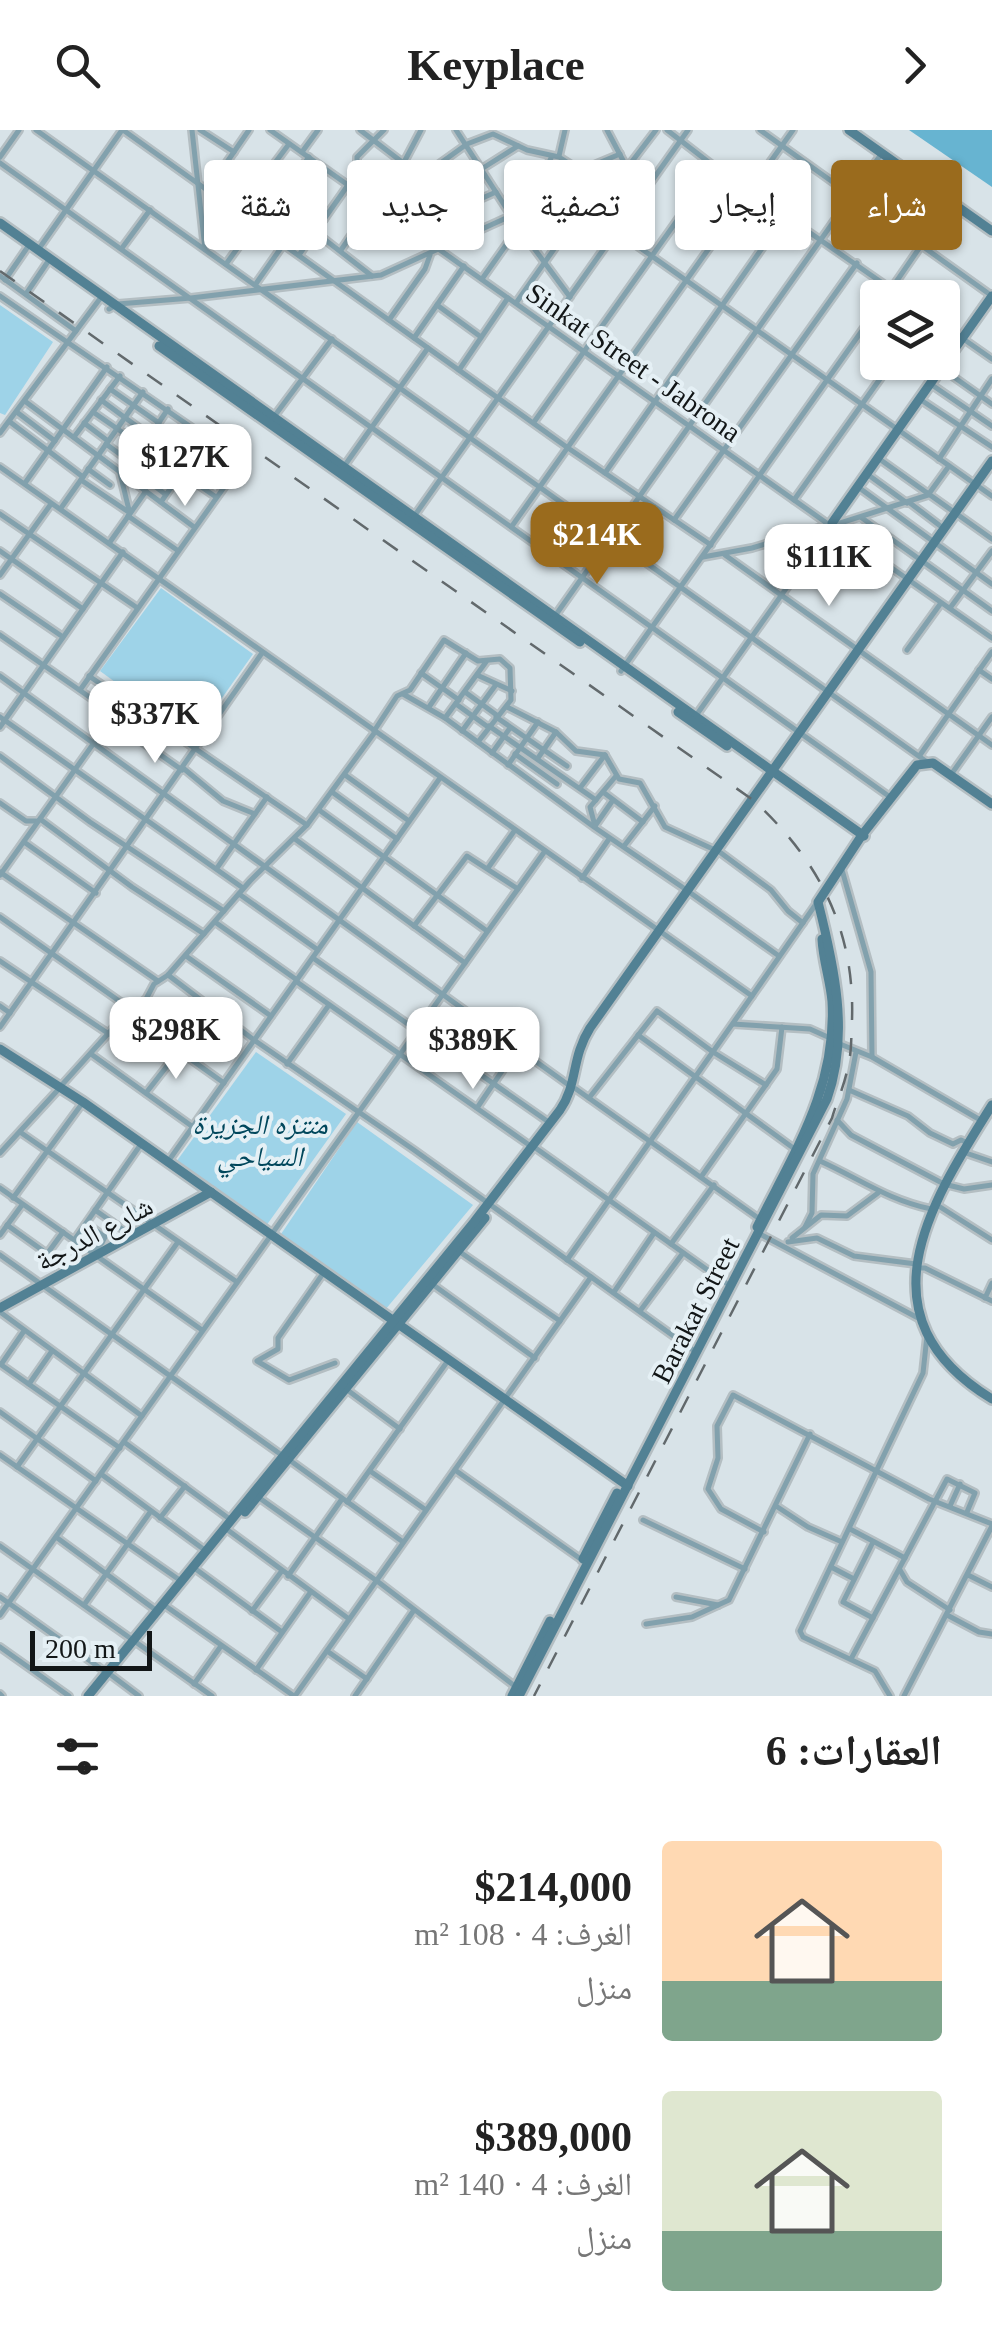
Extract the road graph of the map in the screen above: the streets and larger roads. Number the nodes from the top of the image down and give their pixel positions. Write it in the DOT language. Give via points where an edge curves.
graph roads {
  1 [pos="19,130"];
  2 [pos="36,130"];
  3 [pos="123,130"];
  4 [pos="192,130"];
  5 [pos="200,130"];
  6 [pos="249,130"];
  7 [pos="270,130"];
  8 [pos="318,130"];
  9 [pos="360,130"];
  10 [pos="384,130"];
  11 [pos="421,130"];
  12 [pos="456,130"];
  13 [pos="517,130"];
  14 [pos="565,130"];
  15 [pos="608,130"];
  16 [pos="656,130"];
  17 [pos="667,130"];
  18 [pos="688,130"];
  19 [pos="760,130"];
  20 [pos="793,130"];
  21 [pos="848,130"];
  22 [pos="507,138"];
  23 [pos="372,140"];
  24 [pos="681,141"];
  25 [pos="289,144"];
  26 [pos="466,144"];
  27 [pos="518,146"];
  28 [pos="782,146"];
  29 [pos="234,152"];
  30 [pos="301,152"];
  31 [pos="882,153"];
  32 [pos="620,154"];
  33 [pos="309,157"];
  34 [pos="555,157"];
  35 [pos="0,160"];
  36 [pos="228,160"];
  37 [pos="278,160"];
  38 [pos="307,160"];
  39 [pos="357,160"];
  40 [pos="397,160"];
  41 [pos="408,160"];
  42 [pos="445,160"];
  43 [pos="477,160"];
  44 [pos="553,160"];
  45 [pos="561,160"];
  46 [pos="605,160"];
  47 [pos="623,160"];
  48 [pos="633,160"];
  49 [pos="706,160"];
  50 [pos="772,160"];
  51 [pos="877,160"];
  52 [pos="892,160"];
  53 [pos="484,167"];
  54 [pos="94,171"];
  55 [pos="484,171"];
  56 [pos="655,177"];
  57 [pos="831,181"];
  58 [pos="347,183"];
  59 [pos="347,185"];
  60 [pos="200,186"];
  61 [pos="204,189"];
  62 [pos="497,192"];
  63 [pos="484,197"];
  64 [pos="504,204"];
  65 [pos="67,210"];
  66 [pos="150,210"];
  67 [pos="962,210"];
  68 [pos="327,215"];
  69 [pos="675,221"];
  70 [pos="831,225"];
  71 [pos="0,226"];
  72 [pos="992,231"];
  73 [pos="811,233"];
  74 [pos="327,240"];
  75 [pos="820,240"];
  76 [pos="347,242"];
  77 [pos="121,248"];
  78 [pos="504,248"];
  79 [pos="204,249"];
  80 [pos="32,250"];
  81 [pos="205,250"];
  82 [pos="237,250"];
  83 [pos="280,250"];
  84 [pos="291,250"];
  85 [pos="303,250"];
  86 [pos="341,250"];
  87 [pos="440,250"];
  88 [pos="534,250"];
  89 [pos="553,250"];
  90 [pos="603,250"];
  91 [pos="642,250"];
  92 [pos="708,250"];
  93 [pos="761,250"];
  94 [pos="918,250"];
  95 [pos="927,250"];
  96 [pos="299,255"];
  97 [pos="430,255"];
  98 [pos="650,256"];
  99 [pos="47,263"];
  100 [pos="544,263"];
  101 [pos="856,263"];
  102 [pos="226,264"];
  103 [pos="464,266"];
  104 [pos="372,276"];
  105 [pos="3,278"];
  106 [pos="482,279"];
  107 [pos="880,280"];
  108 [pos="897,280"];
  109 [pos="333,281"];
  110 [pos="686,281"];
  111 [pos="258,287"];
  112 [pos="26,294"];
  113 [pos="0,296"];
  114 [pos="992,296"];
  115 [pos="570,297"];
  116 [pos="191,298"];
  117 [pos="508,298"];
  118 [pos="100,299"];
  119 [pos="516,304"];
  120 [pos="437,305"];
  121 [pos="722,305"];
  122 [pos="111,307"];
  123 [pos="389,320"];
  124 [pos="549,327"];
  125 [pos="76,331"];
  126 [pos="757,332"];
  127 [pos="860,334"];
  128 [pos="414,338"];
  129 [pos="481,338"];
  130 [pos="962,338"];
  131 [pos="332,339"];
  132 [pos="960,341"];
  133 [pos="68,342"];
  134 [pos="428,348"];
  135 [pos="584,352"];
  136 [pos="791,355"];
  137 [pos="992,359"];
  138 [pos="107,367"];
  139 [pos="459,370"];
  140 [pos="120,376"];
  141 [pos="619,376"];
  142 [pos="302,378"];
  143 [pos="992,379"];
  144 [pos="828,380"];
  145 [pos="879,380"];
  146 [pos="932,380"];
  147 [pos="958,380"];
  148 [pos="930,383"];
  149 [pos="400,388"];
  150 [pos="110,389"];
  151 [pos="143,392"];
  152 [pos="981,396"];
  153 [pos="499,397"];
  154 [pos="86,398"];
  155 [pos="918,398"];
  156 [pos="655,401"];
  157 [pos="26,402"];
  158 [pos="862,404"];
  159 [pos="992,404"];
  160 [pos="97,406"];
  161 [pos="133,406"];
  162 [pos="168,409"];
  163 [pos="971,412"];
  164 [pos="18,413"];
  165 [pos="124,418"];
  166 [pos="10,422"];
  167 [pos="271,422"];
  168 [pos="534,422"];
  169 [pos="84,423"];
  170 [pos="159,423"];
  171 [pos="689,426"];
  172 [pos="961,426"];
  173 [pos="992,426"];
  174 [pos="372,427"];
  175 [pos="117,428"];
  176 [pos="898,429"];
  177 [pos="64,430"];
  178 [pos="0,433"];
  179 [pos="180,434"];
  180 [pos="150,436"];
  181 [pos="74,437"];
  182 [pos="206,437"];
  183 [pos="470,437"];
  184 [pos="55,441"];
  185 [pos="107,442"];
  186 [pos="992,447"];
  187 [pos="142,448"];
  188 [pos="568,448"];
  189 [pos="726,450"];
  190 [pos="47,452"];
  191 [pos="98,456"];
  192 [pos="878,458"];
  193 [pos="940,459"];
  194 [pos="162,460"];
  195 [pos="992,465"];
  196 [pos="949,466"];
  197 [pos="0,467"];
  198 [pos="128,467"];
  199 [pos="343,467"];
  200 [pos="88,469"];
  201 [pos="154,472"];
  202 [pos="182,473"];
  203 [pos="605,473"];
  204 [pos="867,474"];
  205 [pos="760,475"];
  206 [pos="442,477"];
  207 [pos="82,478"];
  208 [pos="148,481"];
  209 [pos="24,484"];
  210 [pos="110,486"];
  211 [pos="173,486"];
  212 [pos="540,486"];
  213 [pos="977,486"];
  214 [pos="858,487"];
  215 [pos="146,491"];
  216 [pos="165,494"];
  217 [pos="928,494"];
  218 [pos="639,496"];
  219 [pos="992,496"];
  220 [pos="216,497"];
  221 [pos="794,500"];
  222 [pos="161,502"];
  223 [pos="52,503"];
  224 [pos="908,503"];
  225 [pos="60,509"];
  226 [pos="888,510"];
  227 [pos="0,514"];
  228 [pos="958,514"];
  229 [pos="129,515"];
  230 [pos="862,518"];
  231 [pos="412,520"];
  232 [pos="674,520"];
  233 [pos="831,525"];
  234 [pos="512,526"];
  235 [pos="194,527"];
  236 [pos="944,529"];
  237 [pos="29,534"];
  238 [pos="611,537"];
  239 [pos="992,539"];
  240 [pos="109,543"];
  241 [pos="937,543"];
  242 [pos="711,545"];
  243 [pos="177,550"];
  244 [pos="0,551"];
  245 [pos="123,552"];
  246 [pos="992,552"];
  247 [pos="725,555"];
  248 [pos="703,557"];
  249 [pos="11,559"];
  250 [pos="924,562"];
  251 [pos="977,573"];
  252 [pos="0,575"];
  253 [pos="583,576"];
  254 [pos="157,577"];
  255 [pos="910,581"];
  256 [pos="101,583"];
  257 [pos="992,584"];
  258 [pos="682,586"];
  259 [pos="964,590"];
  260 [pos="0,594"];
  261 [pos="781,596"];
  262 [pos="942,602"];
  263 [pos="136,607"];
  264 [pos="950,608"];
  265 [pos="82,609"];
  266 [pos="992,611"];
  267 [pos="553,619"];
  268 [pos="652,626"];
  269 [pos="0,635"];
  270 [pos="62,636"];
  271 [pos="752,636"];
  272 [pos="992,638"];
  273 [pos="906,650"];
  274 [pos="262,652"];
  275 [pos="466,652"];
  276 [pos="860,652"];
  277 [pos="991,656"];
  278 [pos="486,662"];
  279 [pos="43,665"];
  280 [pos="622,669"];
  281 [pos="979,670"];
  282 [pos="421,673"];
  283 [pos="477,674"];
  284 [pos="0,676"];
  285 [pos="89,676"];
  286 [pos="724,677"];
  287 [pos="992,679"];
  288 [pos="495,686"];
  289 [pos="442,688"];
  290 [pos="80,690"];
  291 [pos="512,691"];
  292 [pos="465,692"];
  293 [pos="24,693"];
  294 [pos="831,693"];
  295 [pos="403,694"];
  296 [pos="123,701"];
  297 [pos="457,702"];
  298 [pos="482,704"];
  299 [pos="507,706"];
  300 [pos="429,707"];
  301 [pos="948,715"];
  302 [pos="473,716"];
  303 [pos="497,716"];
  304 [pos="112,717"];
  305 [pos="445,718"];
  306 [pos="992,718"];
  307 [pos="693,719"];
  308 [pos="2,722"];
  309 [pos="538,722"];
  310 [pos="488,726"];
  311 [pos="510,728"];
  312 [pos="374,731"];
  313 [pos="462,731"];
  314 [pos="556,732"];
  315 [pos="803,733"];
  316 [pos="504,736"];
  317 [pos="979,736"];
  318 [pos="526,738"];
  319 [pos="478,742"];
  320 [pos="94,744"];
  321 [pos="992,745"];
  322 [pos="521,747"];
  323 [pos="196,749"];
  324 [pos="544,750"];
  325 [pos="573,750"];
  326 [pos="492,753"];
  327 [pos="515,754"];
  328 [pos="604,755"];
  329 [pos="0,756"];
  330 [pos="538,758"];
  331 [pos="925,762"];
  332 [pos="508,765"];
  333 [pos="567,766"];
  334 [pos="182,769"];
  335 [pos="75,770"];
  336 [pos="345,775"];
  337 [pos="563,775"];
  338 [pos="616,776"];
  339 [pos="773,776"];
  340 [pos="950,777"];
  341 [pos="440,778"];
  342 [pos="558,784"];
  343 [pos="580,788"];
  344 [pos="332,792"];
  345 [pos="602,792"];
  346 [pos="164,794"];
  347 [pos="550,795"];
  348 [pos="57,796"];
  349 [pos="267,797"];
  350 [pos="890,797"];
  351 [pos="596,800"];
  352 [pos="613,800"];
  353 [pos="0,803"];
  354 [pos="655,806"];
  355 [pos="992,806"];
  356 [pos="320,810"];
  357 [pos="256,814"];
  358 [pos="40,820"];
  359 [pos="147,821"];
  360 [pos="409,821"];
  361 [pos="643,822"];
  362 [pos="307,825"];
  363 [pos="594,827"];
  364 [pos="515,830"];
  365 [pos="610,838"];
  366 [pos="294,839"];
  367 [pos="397,839"];
  368 [pos="862,839"];
  369 [pos="24,842"];
  370 [pos="234,844"];
  371 [pos="130,846"];
  372 [pos="624,846"];
  373 [pos="545,851"];
  374 [pos="719,852"];
  375 [pos="384,857"];
  376 [pos="266,866"];
  377 [pos="488,868"];
  378 [pos="216,869"];
  379 [pos="112,870"];
  380 [pos="840,871"];
  381 [pos="0,873"];
  382 [pos="582,878"];
  383 [pos="362,889"];
  384 [pos="518,889"];
  385 [pos="241,891"];
  386 [pos="96,893"];
  387 [pos="690,893"];
  388 [pos="438,894"];
  389 [pos="818,902"];
  390 [pos="224,911"];
  391 [pos="0,916"];
  392 [pos="339,920"];
  393 [pos="215,922"];
  394 [pos="74,924"];
  395 [pos="803,924"];
  396 [pos="414,926"];
  397 [pos="488,931"];
  398 [pos="204,934"];
  399 [pos="661,934"];
  400 [pos="318,950"];
  401 [pos="53,954"];
  402 [pos="186,956"];
  403 [pos="780,956"];
  404 [pos="313,958"];
  405 [pos="0,960"];
  406 [pos="465,963"];
  407 [pos="168,975"];
  408 [pos="158,981"];
  409 [pos="296,981"];
  410 [pos="32,983"];
  411 [pos="443,994"];
  412 [pos="752,996"];
  413 [pos="329,1005"];
  414 [pos="0,1006"];
  415 [pos="130,1012"];
  416 [pos="10,1013"];
  417 [pos="271,1016"];
  418 [pos="732,1024"];
  419 [pos="0,1027"];
  420 [pos="782,1027"];
  421 [pos="417,1032"];
  422 [pos="109,1034"];
  423 [pos="638,1035"];
  424 [pos="254,1040"];
  425 [pos="833,1040"];
  426 [pos="518,1048"];
  427 [pos="178,1051"];
  428 [pos="0,1052"];
  429 [pos="713,1052"];
  430 [pos="856,1052"];
  431 [pos="91,1054"];
  432 [pos="400,1055"];
  433 [pos="872,1057"];
  434 [pos="288,1064"];
  435 [pos="696,1076"];
  436 [pos="224,1083"];
  437 [pos="493,1084"];
  438 [pos="766,1085"];
  439 [pos="574,1088"];
  440 [pos="58,1090"];
  441 [pos="850,1090"];
  442 [pos="146,1093"];
  443 [pos="589,1098"];
  444 [pos="80,1106"];
  445 [pos="991,1107"];
  446 [pos="477,1108"];
  447 [pos="359,1112"];
  448 [pos="746,1114"];
  449 [pos="836,1120"];
  450 [pos="982,1121"];
  451 [pos="550,1124"];
  452 [pos="193,1127"];
  453 [pos="20,1132"];
  454 [pos="652,1140"];
  455 [pos="140,1147"];
  456 [pos="966,1147"];
  457 [pos="534,1148"];
  458 [pos="47,1150"];
  459 [pos="796,1150"];
  460 [pos="0,1153"];
  461 [pos="820,1160"];
  462 [pos="992,1162"];
  463 [pos="167,1164"];
  464 [pos="701,1176"];
  465 [pos="944,1184"];
  466 [pos="992,1185"];
  467 [pos="714,1186"];
  468 [pos="0,1188"];
  469 [pos="107,1192"];
  470 [pos="209,1194"];
  471 [pos="878,1194"];
  472 [pos="13,1198"];
  473 [pos="609,1201"];
  474 [pos="22,1204"];
  475 [pos="491,1204"];
  476 [pos="933,1206"];
  477 [pos="96,1210"];
  478 [pos="760,1220"];
  479 [pos="112,1222"];
  480 [pos="86,1223"];
  481 [pos="7,1225"];
  482 [pos="154,1225"];
  483 [pos="805,1227"];
  484 [pos="62,1232"];
  485 [pos="654,1232"];
  486 [pos="137,1234"];
  487 [pos="760,1234"];
  488 [pos="0,1235"];
  489 [pos="270,1236"];
  490 [pos="105,1237"];
  491 [pos="74,1240"];
  492 [pos="992,1240"];
  493 [pos="178,1242"];
  494 [pos="671,1244"];
  495 [pos="785,1244"];
  496 [pos="459,1251"];
  497 [pos="684,1252"];
  498 [pos="0,1254"];
  499 [pos="48,1254"];
  500 [pos="94,1254"];
  501 [pos="567,1260"];
  502 [pos="916,1266"];
  503 [pos="70,1270"];
  504 [pos="322,1275"];
  505 [pos="591,1277"];
  506 [pos="237,1282"];
  507 [pos="992,1282"];
  508 [pos="726,1283"];
  509 [pos="432,1284"];
  510 [pos="44,1285"];
  511 [pos="144,1290"];
  512 [pos="614,1292"];
  513 [pos="988,1299"];
  514 [pos="0,1310"];
  515 [pos="640,1311"];
  516 [pos="923,1320"];
  517 [pos="560,1321"];
  518 [pos="396,1324"];
  519 [pos="24,1331"];
  520 [pos="202,1331"];
  521 [pos="112,1335"];
  522 [pos="927,1336"];
  523 [pos="693,1350"];
  524 [pos="52,1352"];
  525 [pos="535,1358"];
  526 [pos="447,1362"];
  527 [pos="335,1363"];
  528 [pos="0,1364"];
  529 [pos="84,1374"];
  530 [pos="170,1376"];
  531 [pos="29,1384"];
  532 [pos="346,1389"];
  533 [pos="992,1395"];
  534 [pos="505,1400"];
  535 [pos="62,1407"];
  536 [pos="0,1412"];
  537 [pos="142,1416"];
  538 [pos="400,1428"];
  539 [pos="810,1434"];
  540 [pos="38,1439"];
  541 [pos="122,1445"];
  542 [pos="0,1455"];
  543 [pos="286,1457"];
  544 [pos="16,1467"];
  545 [pos="455,1470"];
  546 [pos="370,1471"];
  547 [pos="878,1472"];
  548 [pos="101,1474"];
  549 [pos="96,1481"];
  550 [pos="960,1484"];
  551 [pos="185,1486"];
  552 [pos="624,1486"];
  553 [pos="258,1497"];
  554 [pos="345,1500"];
  555 [pos="935,1501"];
  556 [pos="776,1506"];
  557 [pos="950,1506"];
  558 [pos="76,1509"];
  559 [pos="426,1510"];
  560 [pos="151,1511"];
  561 [pos="966,1513"];
  562 [pos="160,1518"];
  563 [pos="643,1520"];
  564 [pos="992,1525"];
  565 [pos="228,1527"];
  566 [pos="849,1529"];
  567 [pos="764,1532"];
  568 [pos="56,1537"];
  569 [pos="315,1538"];
  570 [pos="403,1542"];
  571 [pos="842,1542"];
  572 [pos="874,1542"];
  573 [pos="126,1544"];
  574 [pos="0,1546"];
  575 [pos="206,1551"];
  576 [pos="905,1558"];
  577 [pos="582,1560"];
  578 [pos="831,1566"];
  579 [pos="745,1569"];
  580 [pos="33,1570"];
  581 [pos="197,1570"];
  582 [pos="900,1570"];
  583 [pos="281,1572"];
  584 [pos="104,1574"];
  585 [pos="967,1575"];
  586 [pos="288,1576"];
  587 [pos="855,1580"];
  588 [pos="376,1581"];
  589 [pos="182,1582"];
  590 [pos="992,1587"];
  591 [pos="310,1593"];
  592 [pos="0,1596"];
  593 [pos="676,1597"];
  594 [pos="9,1603"];
  595 [pos="721,1604"];
  596 [pos="84,1605"];
  597 [pos="162,1609"];
  598 [pos="414,1610"];
  599 [pos="252,1611"];
  600 [pos="948,1612"];
  601 [pos="0,1615"];
  602 [pos="873,1618"];
  603 [pos="349,1620"];
  604 [pos="646,1624"];
  605 [pos="282,1632"];
  606 [pos="992,1634"];
  607 [pos="136,1640"];
  608 [pos="222,1646"];
  609 [pos="0,1647"];
  610 [pos="326,1651"];
  611 [pos="851,1659"];
  612 [pos="256,1670"];
  613 [pos="109,1674"];
  614 [pos="367,1680"];
  615 [pos="194,1684"];
  616 [pos="516,1693"];
  617 [pos="209,1695"];
  618 [pos="70,1696"];
  619 [pos="91,1696"];
  620 [pos="139,1696"];
  621 [pos="294,1696"];
  622 [pos="355,1696"];
  623 [pos="890,1696"];
  624 [pos="904,1696"];
  1 -- 35 [label="street"];
  2 -- 54 [label="street"];
  3 -- 54 [label="street"];
  3 -- 60 [label="street"];
  4 -- 60 [label="street"];
  5 -- 29 [label="street"];
  6 -- 29 [label="street"];
  7 -- 25 [label="street, Sinkat Street - Jabrona"];
  8 -- 30 [label="street"];
  9 -- 23 [label="street"];
  10 -- 23 [label="street"];
  11 -- 41 [label="street"];
  12 -- 26 [label="street"];
  13 -- 22 [label="street"];
  14 -- 34 [label="street"];
  15 -- 32 [label="street"];
  16 -- 48 [label="street"];
  17 -- 24 [label="street"];
  18 -- 24 [label="street"];
  19 -- 28 [label="street"];
  20 -- 28 [label="street"];
  21 -- 31 [label="street"];
  22 -- 26 [label="street" via="490,134"];
  22 -- 27 [label="street"];
  23 -- 39 [label="street"];
  23 -- 40 [label="street"];
  24 -- 49 [label="street"];
  24 -- 56 [label="street"];
  25 -- 30 [label="street, Sinkat Street - Jabrona"];
  25 -- 37 [label="street"];
  26 -- 42 [label="street"];
  26 -- 43 [label="street"];
  27 -- 34 [label="street"];
  27 -- 53 [label="street"];
  28 -- 50 [label="street"];
  28 -- 57 [label="street"];
  29 -- 36 [label="street"];
  30 -- 33 [label="street, Sinkat Street - Jabrona"];
  31 -- 51 [label="street"];
  31 -- 52 [label="street"];
  32 -- 46 [label="street"];
  32 -- 47 [label="street"];
  33 -- 38 [label="street"];
  33 -- 58 [label="street, Sinkat Street - Jabrona"];
  34 -- 44 [label="street"];
  34 -- 45 [label="street"];
  35 -- 65 [label="street"];
  54 -- 65 [label="street"];
  54 -- 66 [label="street"];
  55 -- 62 [label="street"];
  59 -- 68 [label="street"];
  60 -- 61 [label="street"];
  60 -- 79 [label="street"];
  62 -- 63 [label="street"];
  62 -- 64 [label="street"];
  65 -- 77 [label="street"];
  65 -- 80 [label="street"];
  66 -- 77 [label="street"];
  66 -- 79 [label="street"];
  67 -- 72 [label="street"];
  69 -- 98 [label="street"];
  70 -- 75 [label="street"];
  71 -- 80 [label="street"];
  73 -- 75 [label="street"];
  74 -- 86 [label="street"];
  75 -- 101 [label="street"];
  75 -- 126 [label="street"];
  76 -- 86 [label="street"];
  77 -- 116 [label="street"];
  78 -- 106 [label="street"];
  80 -- 99 [label="street"];
  80 -- 105 [label="street"];
  80 -- 118 [label="street"];
  81 -- 102 [label="street"];
  82 -- 102 [label="street"];
  83 -- 111 [label="street"];
  84 -- 96 [label="street"];
  85 -- 96 [label="street"];
  86 -- 104 [label="street"];
  87 -- 97 [label="street"];
  87 -- 103 [label="street, Sinkat Street - Jabrona"];
  88 -- 100 [label="street"];
  89 -- 100 [label="street"];
  90 -- 115 [label="street"];
  91 -- 98 [label="street"];
  92 -- 110 [label="street"];
  93 -- 121 [label="street"];
  94 -- 108 [label="street"];
  95 -- 114 [label="street"];
  96 -- 109 [label="street"];
  97 -- 104 [label="street"];
  97 -- 123 [label="street"];
  98 -- 110 [label="street"];
  98 -- 135 [label="street"];
  99 -- 112 [label="street"];
  99 -- 118 [label="street"];
  100 -- 115 [label="street"];
  100 -- 119 [label="street"];
  101 -- 107 [label="street"];
  101 -- 136 [label="street"];
  102 -- 111 [label="street"];
  103 -- 106 [label="street, Sinkat Street - Jabrona"];
  103 -- 120 [label="street"];
  104 -- 109 [label="street"];
  105 -- 112 [label="street"];
  106 -- 117 [label="street, Sinkat Street - Jabrona"];
  109 -- 111 [label="street"];
  109 -- 123 [label="street"];
  110 -- 121 [label="street"];
  110 -- 141 [label="street"];
  111 -- 116 [label="street"];
  111 -- 131 [label="street"];
  112 -- 125 [label="street"];
  113 -- 133 [label="street"];
  114 -- 130 [label="street"];
  115 -- 124 [label="street"];
  116 -- 122 [label="street"];
  116 -- 142 [label="street"];
  117 -- 119 [label="street, Sinkat Street - Jabrona"];
  117 -- 129 [label="street"];
  118 -- 122 [label="street"];
  118 -- 125 [label="street"];
  119 -- 124 [label="street, Sinkat Street - Jabrona"];
  120 -- 128 [label="street"];
  120 -- 129 [label="street"];
  121 -- 126 [label="street"];
  121 -- 156 [label="street"];
  122 -- 167 [label="street"];
  123 -- 128 [label="street"];
  124 -- 135 [label="street, Sinkat Street - Jabrona"];
  124 -- 153 [label="street"];
  125 -- 133 [label="street"];
  126 -- 136 [label="street"];
  126 -- 171 [label="street"];
  127 -- 144 [label="street"];
  128 -- 134 [label="street"];
  129 -- 139 [label="street"];
  130 -- 132 [label="street"];
  130 -- 137 [label="street"];
  131 -- 142 [label="street"];
  131 -- 149 [label="street"];
  133 -- 138 [label="street"];
  133 -- 157 [label="street"];
  134 -- 139 [label="street"];
  134 -- 149 [label="street"];
  135 -- 141 [label="street, Sinkat Street - Jabrona"];
  135 -- 168 [label="street"];
  136 -- 144 [label="street"];
  136 -- 189 [label="street"];
  138 -- 140 [label="street"];
  138 -- 154 [label="street"];
  139 -- 153 [label="street"];
  140 -- 150 [label="street"];
  140 -- 151 [label="street"];
  141 -- 156 [label="street, Sinkat Street - Jabrona"];
  141 -- 188 [label="street"];
  142 -- 167 [label="street"];
  142 -- 174 [label="street"];
  143 -- 152 [label="street"];
  144 -- 158 [label="street"];
  144 -- 205 [label="street"];
  145 -- 158 [label="street"];
  146 -- 148 [label="street"];
  147 -- 152 [label="street"];
  148 -- 155 [label="street"];
  148 -- 163 [label="street"];
  149 -- 174 [label="street"];
  149 -- 183 [label="street"];
  150 -- 160 [label="street"];
  150 -- 161 [label="street"];
  151 -- 161 [label="street"];
  151 -- 162 [label="street"];
  152 -- 159 [label="street"];
  152 -- 163 [label="street"];
  153 -- 168 [label="street"];
  153 -- 183 [label="street"];
  154 -- 160 [label="street"];
  154 -- 177 [label="street"];
  155 -- 172 [label="street"];
  155 -- 176 [label="street"];
  156 -- 171 [label="street, Sinkat Street - Jabrona"];
  156 -- 203 [label="street"];
  157 -- 164 [label="street"];
  157 -- 177 [label="street"];
  158 -- 176 [label="street"];
  158 -- 221 [label="street"];
  160 -- 165 [label="street"];
  160 -- 169 [label="street"];
  160 -- 175 [label="street"];
  161 -- 165 [label="street"];
  161 -- 170 [label="street"];
  162 -- 170 [label="street"];
  162 -- 182 [label="street"];
  163 -- 172 [label="street"];
  163 -- 173 [label="street"];
  164 -- 166 [label="street"];
  164 -- 184 [label="street"];
  165 -- 175 [label="street"];
  165 -- 180 [label="street"];
  166 -- 178 [label="street"];
  166 -- 190 [label="street"];
  167 -- 199 [label="street"];
  167 -- 231 [label="street"];
  168 -- 188 [label="street"];
  169 -- 181 [label="street"];
  169 -- 185 [label="street"];
  170 -- 180 [label="street"];
  171 -- 189 [label="street, Sinkat Street - Jabrona"];
  171 -- 218 [label="street"];
  172 -- 186 [label="street"];
  172 -- 193 [label="street"];
  174 -- 199 [label="street"];
  174 -- 206 [label="street"];
  175 -- 185 [label="street"];
  175 -- 187 [label="street"];
  176 -- 192 [label="street"];
  176 -- 193 [label="street"];
  177 -- 181 [label="street"];
  177 -- 184 [label="street"];
  179 -- 194 [label="street"];
  180 -- 187 [label="street"];
  181 -- 191 [label="street"];
  182 -- 202 [label="street"];
  182 -- 220 [label="street" via="242,462"];
  183 -- 206 [label="street"];
  183 -- 212 [label="street"];
  184 -- 190 [label="street"];
  185 -- 191 [label="street"];
  185 -- 198 [label="street"];
  187 -- 194 [label="street"];
  187 -- 198 [label="street"];
  188 -- 203 [label="street"];
  188 -- 212 [label="street"];
  189 -- 205 [label="street, Sinkat Street - Jabrona"];
  189 -- 232 [label="street"];
  190 -- 207 [label="street"];
  190 -- 209 [label="street"];
  191 -- 198 [label="street"];
  191 -- 200 [label="street"];
  192 -- 204 [label="street"];
  192 -- 217 [label="street"];
  193 -- 196 [label="street"];
  194 -- 202 [label="street"];
  195 -- 213 [label="street"];
  196 -- 213 [label="street"];
  196 -- 217 [label="street"];
  197 -- 209 [label="street"];
  198 -- 201 [label="street"];
  198 -- 208 [label="street"];
  198 -- 215 [label="street"];
  198 -- 229 [label="street"];
  199 -- 231 [label="street"];
  200 -- 207 [label="street"];
  200 -- 210 [label="street"];
  201 -- 208 [label="street"];
  201 -- 211 [label="street"];
  202 -- 211 [label="street"];
  202 -- 220 [label="street"];
  203 -- 218 [label="street"];
  204 -- 214 [label="street"];
  204 -- 224 [label="street"];
  205 -- 221 [label="street, Sinkat Street - Jabrona"];
  205 -- 242 [label="street"];
  206 -- 231 [label="street"];
  206 -- 234 [label="street"];
  207 -- 225 [label="street"];
  207 -- 229 [label="street"];
  208 -- 216 [label="street"];
  209 -- 223 [label="street"];
  211 -- 222 [label="street"];
  212 -- 234 [label="street"];
  212 -- 238 [label="street"];
  213 -- 219 [label="street"];
  213 -- 228 [label="street"];
  214 -- 226 [label="street"];
  214 -- 233 [label="street"];
  215 -- 222 [label="street"];
  215 -- 229 [label="street"];
  217 -- 224 [label="street"];
  217 -- 228 [label="street"];
  218 -- 232 [label="street"];
  218 -- 238 [label="street"];
  220 -- 235 [label="street"];
  221 -- 233 [label="street, Sinkat Street - Jabrona"];
  222 -- 235 [label="street"];
  223 -- 225 [label="street"];
  223 -- 237 [label="street"];
  224 -- 226 [label="street"];
  224 -- 236 [label="street"];
  225 -- 240 [label="street"];
  226 -- 230 [label="street"];
  226 -- 241 [label="street"];
  227 -- 237 [label="street"];
  228 -- 236 [label="street"];
  228 -- 239 [label="street"];
  228 -- 241 [label="street"];
  229 -- 240 [label="street"];
  229 -- 243 [label="street"];
  230 -- 233 [label="street"];
  230 -- 250 [label="street"];
  231 -- 267 [label="street"];
  232 -- 242 [label="street"];
  233 -- 247 [label="street"];
  233 -- 255 [label="street, Sinkat Street - Jabrona"];
  233 -- 261 [label="street"];
  234 -- 253 [label="street"];
  235 -- 243 [label="street"];
  236 -- 241 [label="street"];
  237 -- 249 [label="street"];
  237 -- 256 [label="street"];
  238 -- 253 [label="street"];
  238 -- 258 [label="street"];
  240 -- 245 [label="street"];
  241 -- 250 [label="street"];
  241 -- 251 [label="street"];
  242 -- 248 [label="street"];
  243 -- 254 [label="street"];
  244 -- 249 [label="street"];
  245 -- 254 [label="street"];
  245 -- 256 [label="street"];
  246 -- 251 [label="street"];
  247 -- 248 [label="street"];
  247 -- 261 [label="street"];
  248 -- 258 [label="street"];
  249 -- 252 [label="street"];
  249 -- 265 [label="street"];
  250 -- 255 [label="street"];
  250 -- 259 [label="street"];
  251 -- 257 [label="street"];
  251 -- 259 [label="street"];
  253 -- 267 [label="street"];
  253 -- 268 [label="street"];
  254 -- 263 [label="street"];
  254 -- 274 [label="street"];
  255 -- 262 [label="street, Sinkat Street - Jabrona"];
  255 -- 276 [label="street"];
  256 -- 263 [label="street"];
  256 -- 265 [label="street"];
  258 -- 268 [label="street"];
  258 -- 271 [label="street"];
  259 -- 264 [label="street"];
  259 -- 266 [label="street"];
  260 -- 270 [label="street"];
  261 -- 271 [label="street"];
  261 -- 276 [label="street"];
  262 -- 264 [label="street, Sinkat Street - Jabrona"];
  262 -- 273 [label="street"];
  263 -- 285 [label="street"];
  264 -- 272 [label="street, Sinkat Street - Jabrona"];
  265 -- 270 [label="street"];
  267 -- 280 [label="street"];
  268 -- 280 [label="street"];
  268 -- 286 [label="street"];
  269 -- 279 [label="street"];
  270 -- 279 [label="street"];
  271 -- 286 [label="street"];
  271 -- 294 [label="street"];
  274 -- 312 [label="street"];
  274 -- 323 [label="street"];
  275 -- 278 [label="street"];
  275 -- 282 [label="street" via="444,640"];
  275 -- 289 [label="street"];
  276 -- 294 [label="street"];
  276 -- 301 [label="street"];
  277 -- 281 [label="street"];
  278 -- 283 [label="street"];
  278 -- 291 [label="street" via="507,664"];
  279 -- 290 [label="street"];
  279 -- 293 [label="street"];
  280 -- 307 [label="street"];
  281 -- 287 [label="street"];
  281 -- 301 [label="street"];
  282 -- 289 [label="street"];
  282 -- 295 [label="street"];
  283 -- 288 [label="street"];
  283 -- 292 [label="street"];
  284 -- 293 [label="street"];
  285 -- 290 [label="street"];
  285 -- 296 [label="street"];
  286 -- 307 [label="street"];
  286 -- 315 [label="street"];
  288 -- 291 [label="street"];
  288 -- 298 [label="street"];
  289 -- 297 [label="street"];
  289 -- 300 [label="street"];
  290 -- 304 [label="street"];
  291 -- 299 [label="street"];
  292 -- 297 [label="street"];
  292 -- 298 [label="street"];
  293 -- 308 [label="street"];
  293 -- 320 [label="street"];
  294 -- 315 [label="street"];
  294 -- 331 [label="street"];
  295 -- 300 [label="street"];
  295 -- 312 [label="street"];
  296 -- 304 [label="street"];
  296 -- 323 [label="street"];
  297 -- 302 [label="street"];
  297 -- 305 [label="street"];
  298 -- 302 [label="street"];
  298 -- 303 [label="street"];
  299 -- 303 [label="street"];
  299 -- 309 [label="street"];
  300 -- 305 [label="street"];
  301 -- 317 [label="street"];
  301 -- 331 [label="street"];
  302 -- 310 [label="street"];
  302 -- 313 [label="street"];
  303 -- 310 [label="street"];
  303 -- 311 [label="street"];
  304 -- 320 [label="street"];
  304 -- 334 [label="street"];
  305 -- 313 [label="street"];
  306 -- 317 [label="street"];
  307 -- 339 [label="street"];
  308 -- 335 [label="street"];
  309 -- 314 [label="street"];
  309 -- 318 [label="street"];
  310 -- 316 [label="street"];
  310 -- 319 [label="street"];
  311 -- 316 [label="street"];
  311 -- 318 [label="street"];
  312 -- 336 [label="street"];
  312 -- 341 [label="street"];
  313 -- 319 [label="street"];
  314 -- 324 [label="street"];
  314 -- 325 [label="street"];
  315 -- 339 [label="street"];
  315 -- 350 [label="street"];
  316 -- 322 [label="street"];
  316 -- 326 [label="street"];
  317 -- 321 [label="street"];
  317 -- 340 [label="street"];
  318 -- 322 [label="street"];
  318 -- 324 [label="street"];
  319 -- 326 [label="street"];
  320 -- 335 [label="street"];
  320 -- 346 [label="street"];
  322 -- 327 [label="street"];
  322 -- 330 [label="street"];
  323 -- 334 [label="street"];
  323 -- 349 [label="street"];
  324 -- 330 [label="street"];
  324 -- 333 [label="street"];
  325 -- 328 [label="street"];
  325 -- 333 [label="street"];
  326 -- 332 [label="street"];
  327 -- 332 [label="street"];
  327 -- 342 [label="street"];
  328 -- 338 [label="street"];
  328 -- 343 [label="street"];
  329 -- 348 [label="street"];
  330 -- 337 [label="street"];
  331 -- 340 [label="street"];
  331 -- 350 [label="street"];
  331 -- 368 [label="street"];
  332 -- 347 [label="street"];
  333 -- 337 [label="street"];
  334 -- 346 [label="street"];
  334 -- 357 [label="street" via="224,801"];
  335 -- 348 [label="street"];
  335 -- 359 [label="street"];
  336 -- 344 [label="street"];
  336 -- 360 [label="street"];
  337 -- 342 [label="street"];
  337 -- 343 [label="street"];
  338 -- 345 [label="street"];
  338 -- 354 [label="street" via="640,783"];
  339 -- 368 [label="street"];
  339 -- 374 [label="street"];
  340 -- 355 [label="street"];
  341 -- 360 [label="street"];
  341 -- 364 [label="street"];
  342 -- 347 [label="street"];
  343 -- 351 [label="street"];
  344 -- 356 [label="street"];
  344 -- 367 [label="street"];
  345 -- 351 [label="street"];
  345 -- 352 [label="street"];
  346 -- 359 [label="street"];
  346 -- 370 [label="street"];
  347 -- 363 [label="street"];
  348 -- 358 [label="street"];
  348 -- 371 [label="street"];
  349 -- 357 [label="street"];
  349 -- 362 [label="street"];
  350 -- 368 [label="street"];
  351 -- 363 [label="street" via="589,809"];
  352 -- 361 [label="street"];
  352 -- 363 [label="street"];
  353 -- 358 [label="street" via="26,821"];
  354 -- 361 [label="street"];
  354 -- 374 [label="street" via="667,829"];
  356 -- 362 [label="street"];
  356 -- 375 [label="street"];
  357 -- 370 [label="street"];
  358 -- 369 [label="street"];
  358 -- 379 [label="street"];
  359 -- 371 [label="street"];
  359 -- 378 [label="street"];
  360 -- 367 [label="street"];
  361 -- 372 [label="street"];
  362 -- 366 [label="street"];
  363 -- 365 [label="street"];
  364 -- 373 [label="street"];
  364 -- 377 [label="street"];
  365 -- 372 [label="street"];
  365 -- 382 [label="street"];
  366 -- 376 [label="street"];
  366 -- 383 [label="street"];
  367 -- 375 [label="street"];
  368 -- 380 [label="street"];
  369 -- 381 [label="street"];
  369 -- 386 [label="street"];
  370 -- 376 [label="street"];
  370 -- 378 [label="street"];
  371 -- 379 [label="street"];
  371 -- 390 [label="street"];
  372 -- 387 [label="street"];
  373 -- 382 [label="street"];
  373 -- 384 [label="street"];
  374 -- 387 [label="street"];
  374 -- 395 [label="street" via="772,890"];
  375 -- 383 [label="street"];
  375 -- 388 [label="street"];
  376 -- 385 [label="street"];
  376 -- 392 [label="street"];
  377 -- 384 [label="street"];
  377 -- 388 [label="street" via="467,856"];
  378 -- 385 [label="street"];
  379 -- 386 [label="street"];
  379 -- 398 [label="street"];
  380 -- 389 [label="street"];
  380 -- 433 [label="street" via="870,972"];
  381 -- 394 [label="street"];
  382 -- 399 [label="street"];
  383 -- 392 [label="street"];
  383 -- 396 [label="street"];
  384 -- 397 [label="street"];
  385 -- 390 [label="street"];
  385 -- 400 [label="street"];
  386 -- 394 [label="street"];
  387 -- 399 [label="street"];
  387 -- 403 [label="street"];
  388 -- 396 [label="street"];
  388 -- 397 [label="street"];
  389 -- 395 [label="street"];
  389 -- 425 [label="street, Barakat Street" via="836,987"];
  390 -- 393 [label="street"];
  391 -- 401 [label="street"];
  392 -- 400 [label="street"];
  392 -- 411 [label="street"];
  393 -- 398 [label="street"];
  393 -- 409 [label="street"];
  394 -- 401 [label="street"];
  394 -- 408 [label="street"];
  395 -- 403 [label="street"];
  396 -- 406 [label="street"];
  397 -- 406 [label="street"];
  398 -- 402 [label="street"];
  399 -- 412 [label="street"];
  399 -- 439 [label="street" via="584,1038"];
  400 -- 404 [label="street"];
  401 -- 410 [label="street"];
  401 -- 415 [label="street"];
  402 -- 407 [label="street"];
  402 -- 417 [label="street"];
  403 -- 412 [label="street"];
  404 -- 409 [label="street"];
  404 -- 421 [label="street"];
  405 -- 410 [label="street"];
  406 -- 411 [label="street"];
  407 -- 408 [label="street"];
  407 -- 424 [label="street"];
  408 -- 415 [label="street"];
  409 -- 413 [label="street"];
  409 -- 417 [label="street"];
  410 -- 416 [label="street"];
  410 -- 422 [label="street"];
  411 -- 421 [label="street"];
  411 -- 426 [label="street"];
  412 -- 418 [label="street"];
  413 -- 432 [label="street"];
  413 -- 434 [label="street"];
  414 -- 416 [label="street"];
  415 -- 422 [label="street"];
  415 -- 427 [label="street"];
  416 -- 419 [label="street"];
  417 -- 424 [label="street"];
  418 -- 420 [label="street"];
  418 -- 429 [label="street"];
  420 -- 425 [label="street"];
  420 -- 438 [label="street" via="780,1062"];
  421 -- 432 [label="street"];
  421 -- 437 [label="street"];
  422 -- 431 [label="street"];
  423 -- 429 [label="street" via="657,1011"];
  423 -- 435 [label="street"];
  423 -- 443 [label="street"];
  424 -- 434 [label="street"];
  424 -- 436 [label="street"];
  425 -- 430 [label="street"];
  425 -- 459 [label="street, Barakat Street" via="820,1100"];
  425 -- 487 [label="street, Barakat Street" via="827,1098"];
  426 -- 437 [label="street"];
  426 -- 439 [label="street"];
  427 -- 436 [label="street"];
  427 -- 442 [label="street"];
  428 -- 440 [label="street"];
  429 -- 435 [label="street"];
  429 -- 438 [label="street"];
  430 -- 433 [label="street"];
  430 -- 441 [label="street"];
  431 -- 440 [label="street"];
  431 -- 442 [label="street"];
  432 -- 446 [label="street"];
  432 -- 447 [label="street"];
  433 -- 450 [label="street"];
  434 -- 447 [label="street"];
  435 -- 448 [label="street"];
  435 -- 454 [label="street"];
  436 -- 452 [label="street"];
  437 -- 446 [label="street"];
  437 -- 451 [label="street"];
  438 -- 448 [label="street"];
  439 -- 443 [label="street"];
  439 -- 451 [label="street"];
  439 -- 457 [label="street" via="569,1107"];
  440 -- 444 [label="street"];
  440 -- 453 [label="street"];
  440 -- 463 [label="street"];
  441 -- 449 [label="street"];
  441 -- 456 [label="street"];
  442 -- 452 [label="street"];
  443 -- 454 [label="street"];
  444 -- 455 [label="street"];
  444 -- 458 [label="street"];
  445 -- 450 [label="street"];
  446 -- 457 [label="street"];
  447 -- 475 [label="street"];
  447 -- 489 [label="street"];
  448 -- 459 [label="street"];
  448 -- 464 [label="street"];
  449 -- 461 [label="street"];
  449 -- 465 [label="street" via="851,1135"];
  450 -- 456 [label="street"];
  451 -- 457 [label="street"];
  452 -- 463 [label="street"];
  453 -- 458 [label="street"];
  453 -- 460 [label="street"];
  454 -- 464 [label="street"];
  454 -- 473 [label="street"];
  455 -- 463 [label="street"];
  455 -- 469 [label="street"];
  456 -- 462 [label="street"];
  456 -- 465 [label="street"];
  457 -- 473 [label="street"];
  457 -- 475 [label="street"];
  458 -- 469 [label="street"];
  458 -- 472 [label="street"];
  459 -- 478 [label="street, Barakat Street"];
  461 -- 471 [label="street"];
  461 -- 483 [label="street"];
  463 -- 470 [label="street"];
  464 -- 467 [label="street"];
  465 -- 466 [label="street"];
  465 -- 476 [label="street"];
  467 -- 478 [label="street"];
  467 -- 494 [label="street"];
  468 -- 472 [label="street"];
  469 -- 477 [label="street"];
  469 -- 482 [label="street"];
  470 -- 482 [label="street, شارع الدرجة"];
  470 -- 489 [label="street"];
  471 -- 476 [label="street"];
  471 -- 483 [label="street" via="852,1213 821,1215"];
  472 -- 474 [label="street"];
  473 -- 485 [label="street"];
  473 -- 501 [label="street"];
  474 -- 481 [label="street"];
  474 -- 484 [label="street"];
  475 -- 496 [label="street"];
  475 -- 501 [label="street"];
  475 -- 518 [label="street"];
  476 -- 492 [label="street"];
  476 -- 502 [label="street"];
  477 -- 479 [label="street"];
  477 -- 480 [label="street"];
  478 -- 508 [label="street, Barakat Street"];
  479 -- 486 [label="street"];
  479 -- 490 [label="street"];
  480 -- 490 [label="street"];
  480 -- 491 [label="street"];
  481 -- 488 [label="street"];
  481 -- 499 [label="street"];
  482 -- 486 [label="street, شارع الدرجة"];
  482 -- 493 [label="street"];
  483 -- 495 [label="street"];
  484 -- 491 [label="street"];
  484 -- 499 [label="street"];
  485 -- 494 [label="street"];
  485 -- 512 [label="street"];
  486 -- 500 [label="street, شارع الدرجة"];
  487 -- 495 [label="street"];
  487 -- 552 [label="street, Barakat Street"];
  489 -- 504 [label="street"];
  489 -- 506 [label="street"];
  489 -- 518 [label="street"];
  490 -- 500 [label="street"];
  491 -- 500 [label="street"];
  493 -- 506 [label="street"];
  493 -- 511 [label="street"];
  494 -- 497 [label="street"];
  495 -- 502 [label="street" via="817,1238 854,1256"];
  495 -- 516 [label="street"];
  496 -- 509 [label="street"];
  496 -- 517 [label="street"];
  497 -- 508 [label="street"];
  497 -- 515 [label="street"];
  498 -- 510 [label="street"];
  499 -- 503 [label="street"];
  500 -- 503 [label="street, شارع الدرجة"];
  500 -- 511 [label="street"];
  501 -- 505 [label="street"];
  502 -- 513 [label="street"];
  502 -- 516 [label="street"];
  503 -- 510 [label="street, شارع الدرجة"];
  504 -- 518 [label="street"];
  504 -- 527 [label="street" via="278,1338 278,1349 257,1361 289,1380"];
  505 -- 512 [label="street"];
  505 -- 517 [label="street"];
  506 -- 520 [label="street"];
  507 -- 513 [label="street"];
  508 -- 523 [label="street, Barakat Street"];
  509 -- 518 [label="street"];
  509 -- 525 [label="street"];
  510 -- 514 [label="street, شارع الدرجة"];
  510 -- 521 [label="street"];
  511 -- 520 [label="street"];
  511 -- 521 [label="street"];
  512 -- 515 [label="street"];
  514 -- 519 [label="street"];
  515 -- 523 [label="street"];
  516 -- 522 [label="street"];
  517 -- 525 [label="street"];
  518 -- 526 [label="street"];
  518 -- 532 [label="street"];
  518 -- 534 [label="street"];
  518 -- 543 [label="street"];
  519 -- 524 [label="street"];
  519 -- 528 [label="street"];
  520 -- 530 [label="street"];
  521 -- 529 [label="street"];
  521 -- 530 [label="street"];
  522 -- 533 [label="street" via="952,1368"];
  522 -- 547 [label="street" via="923,1373"];
  523 -- 552 [label="street, Barakat Street"];
  524 -- 529 [label="street"];
  524 -- 531 [label="street"];
  525 -- 534 [label="street"];
  526 -- 534 [label="street"];
  526 -- 538 [label="street"];
  528 -- 531 [label="street"];
  529 -- 535 [label="street"];
  529 -- 537 [label="street"];
  530 -- 537 [label="street"];
  530 -- 543 [label="street"];
  531 -- 535 [label="street"];
  532 -- 538 [label="street"];
  532 -- 543 [label="street"];
  534 -- 545 [label="street"];
  534 -- 552 [label="street"];
  535 -- 540 [label="street"];
  535 -- 541 [label="street"];
  536 -- 540 [label="street"];
  537 -- 541 [label="street"];
  538 -- 546 [label="street"];
  539 -- 547 [label="street"];
  539 -- 556 [label="street"];
  539 -- 567 [label="street" via="735,1395 717,1426 718,1458 708,1489 717,1506"];
  540 -- 544 [label="street"];
  540 -- 549 [label="street"];
  541 -- 548 [label="street"];
  541 -- 551 [label="street"];
  542 -- 544 [label="street"];
  543 -- 553 [label="street"];
  543 -- 554 [label="street"];
  543 -- 565 [label="street"];
  544 -- 558 [label="street"];
  545 -- 559 [label="street"];
  545 -- 577 [label="street"];
  546 -- 554 [label="street"];
  546 -- 559 [label="street"];
  547 -- 555 [label="street"];
  547 -- 566 [label="street"];
  548 -- 549 [label="street"];
  548 -- 560 [label="street"];
  549 -- 558 [label="street"];
  550 -- 555 [label="street" via="946,1479"];
  550 -- 557 [label="street"];
  550 -- 561 [label="street" via="975,1493"];
  551 -- 562 [label="street"];
  551 -- 565 [label="street"];
  552 -- 577 [label="street, Barakat Street"];
  552 -- 616 [label="street, Barakat Street"];
  553 -- 565 [label="street"];
  553 -- 569 [label="street"];
  554 -- 569 [label="street"];
  554 -- 570 [label="street"];
  555 -- 557 [label="street"];
  555 -- 576 [label="street"];
  556 -- 567 [label="street"];
  556 -- 571 [label="street"];
  557 -- 561 [label="street"];
  558 -- 568 [label="street"];
  558 -- 573 [label="street"];
  559 -- 570 [label="street"];
  560 -- 562 [label="street"];
  560 -- 573 [label="street"];
  561 -- 564 [label="street"];
  562 -- 575 [label="street"];
  563 -- 579 [label="street"];
  564 -- 585 [label="street"];
  565 -- 575 [label="street"];
  565 -- 581 [label="street"];
  565 -- 583 [label="street"];
  566 -- 571 [label="street"];
  566 -- 572 [label="street"];
  567 -- 579 [label="street"];
  568 -- 580 [label="street"];
  568 -- 584 [label="street"];
  569 -- 586 [label="street"];
  569 -- 588 [label="street"];
  570 -- 588 [label="street"];
  571 -- 578 [label="street"];
  572 -- 576 [label="street"];
  572 -- 587 [label="street"];
  573 -- 584 [label="street"];
  573 -- 589 [label="street"];
  574 -- 580 [label="street"];
  575 -- 589 [label="street"];
  576 -- 582 [label="street"];
  577 -- 616 [label="street, Barakat Street"];
  578 -- 587 [label="street"];
  578 -- 611 [label="street" via="800,1634"];
  579 -- 595 [label="street"];
  580 -- 594 [label="street"];
  580 -- 596 [label="street"];
  581 -- 597 [label="street"];
  581 -- 599 [label="street"];
  582 -- 600 [label="street"];
  582 -- 602 [label="street"];
  583 -- 586 [label="street"];
  583 -- 599 [label="street"];
  584 -- 596 [label="street"];
  584 -- 597 [label="street"];
  585 -- 590 [label="street"];
  585 -- 600 [label="street"];
  586 -- 591 [label="street"];
  587 -- 602 [label="street" via="844,1602"];
  588 -- 598 [label="street"];
  588 -- 603 [label="street"];
  589 -- 597 [label="street"];
  591 -- 603 [label="street"];
  591 -- 605 [label="street"];
  592 -- 594 [label="street"];
  593 -- 595 [label="street"];
  594 -- 601 [label="street"];
  594 -- 613 [label="street"];
  595 -- 604 [label="street" via="692,1617"];
  596 -- 607 [label="street"];
  597 -- 607 [label="street"];
  597 -- 608 [label="street"];
  598 -- 614 [label="street"];
  598 -- 616 [label="street"];
  599 -- 605 [label="street"];
  600 -- 606 [label="street"];
  600 -- 624 [label="street"];
  602 -- 611 [label="street"];
  603 -- 610 [label="street"];
  605 -- 612 [label="street"];
  607 -- 613 [label="street"];
  607 -- 615 [label="street"];
  608 -- 612 [label="street"];
  608 -- 615 [label="street"];
  609 -- 618 [label="street"];
  610 -- 614 [label="street"];
  610 -- 621 [label="street"];
  611 -- 623 [label="street" via="879,1675"];
  612 -- 621 [label="street"];
  613 -- 619 [label="street"];
  613 -- 620 [label="street"];
  614 -- 622 [label="street"];
  615 -- 617 [label="street"];
}
